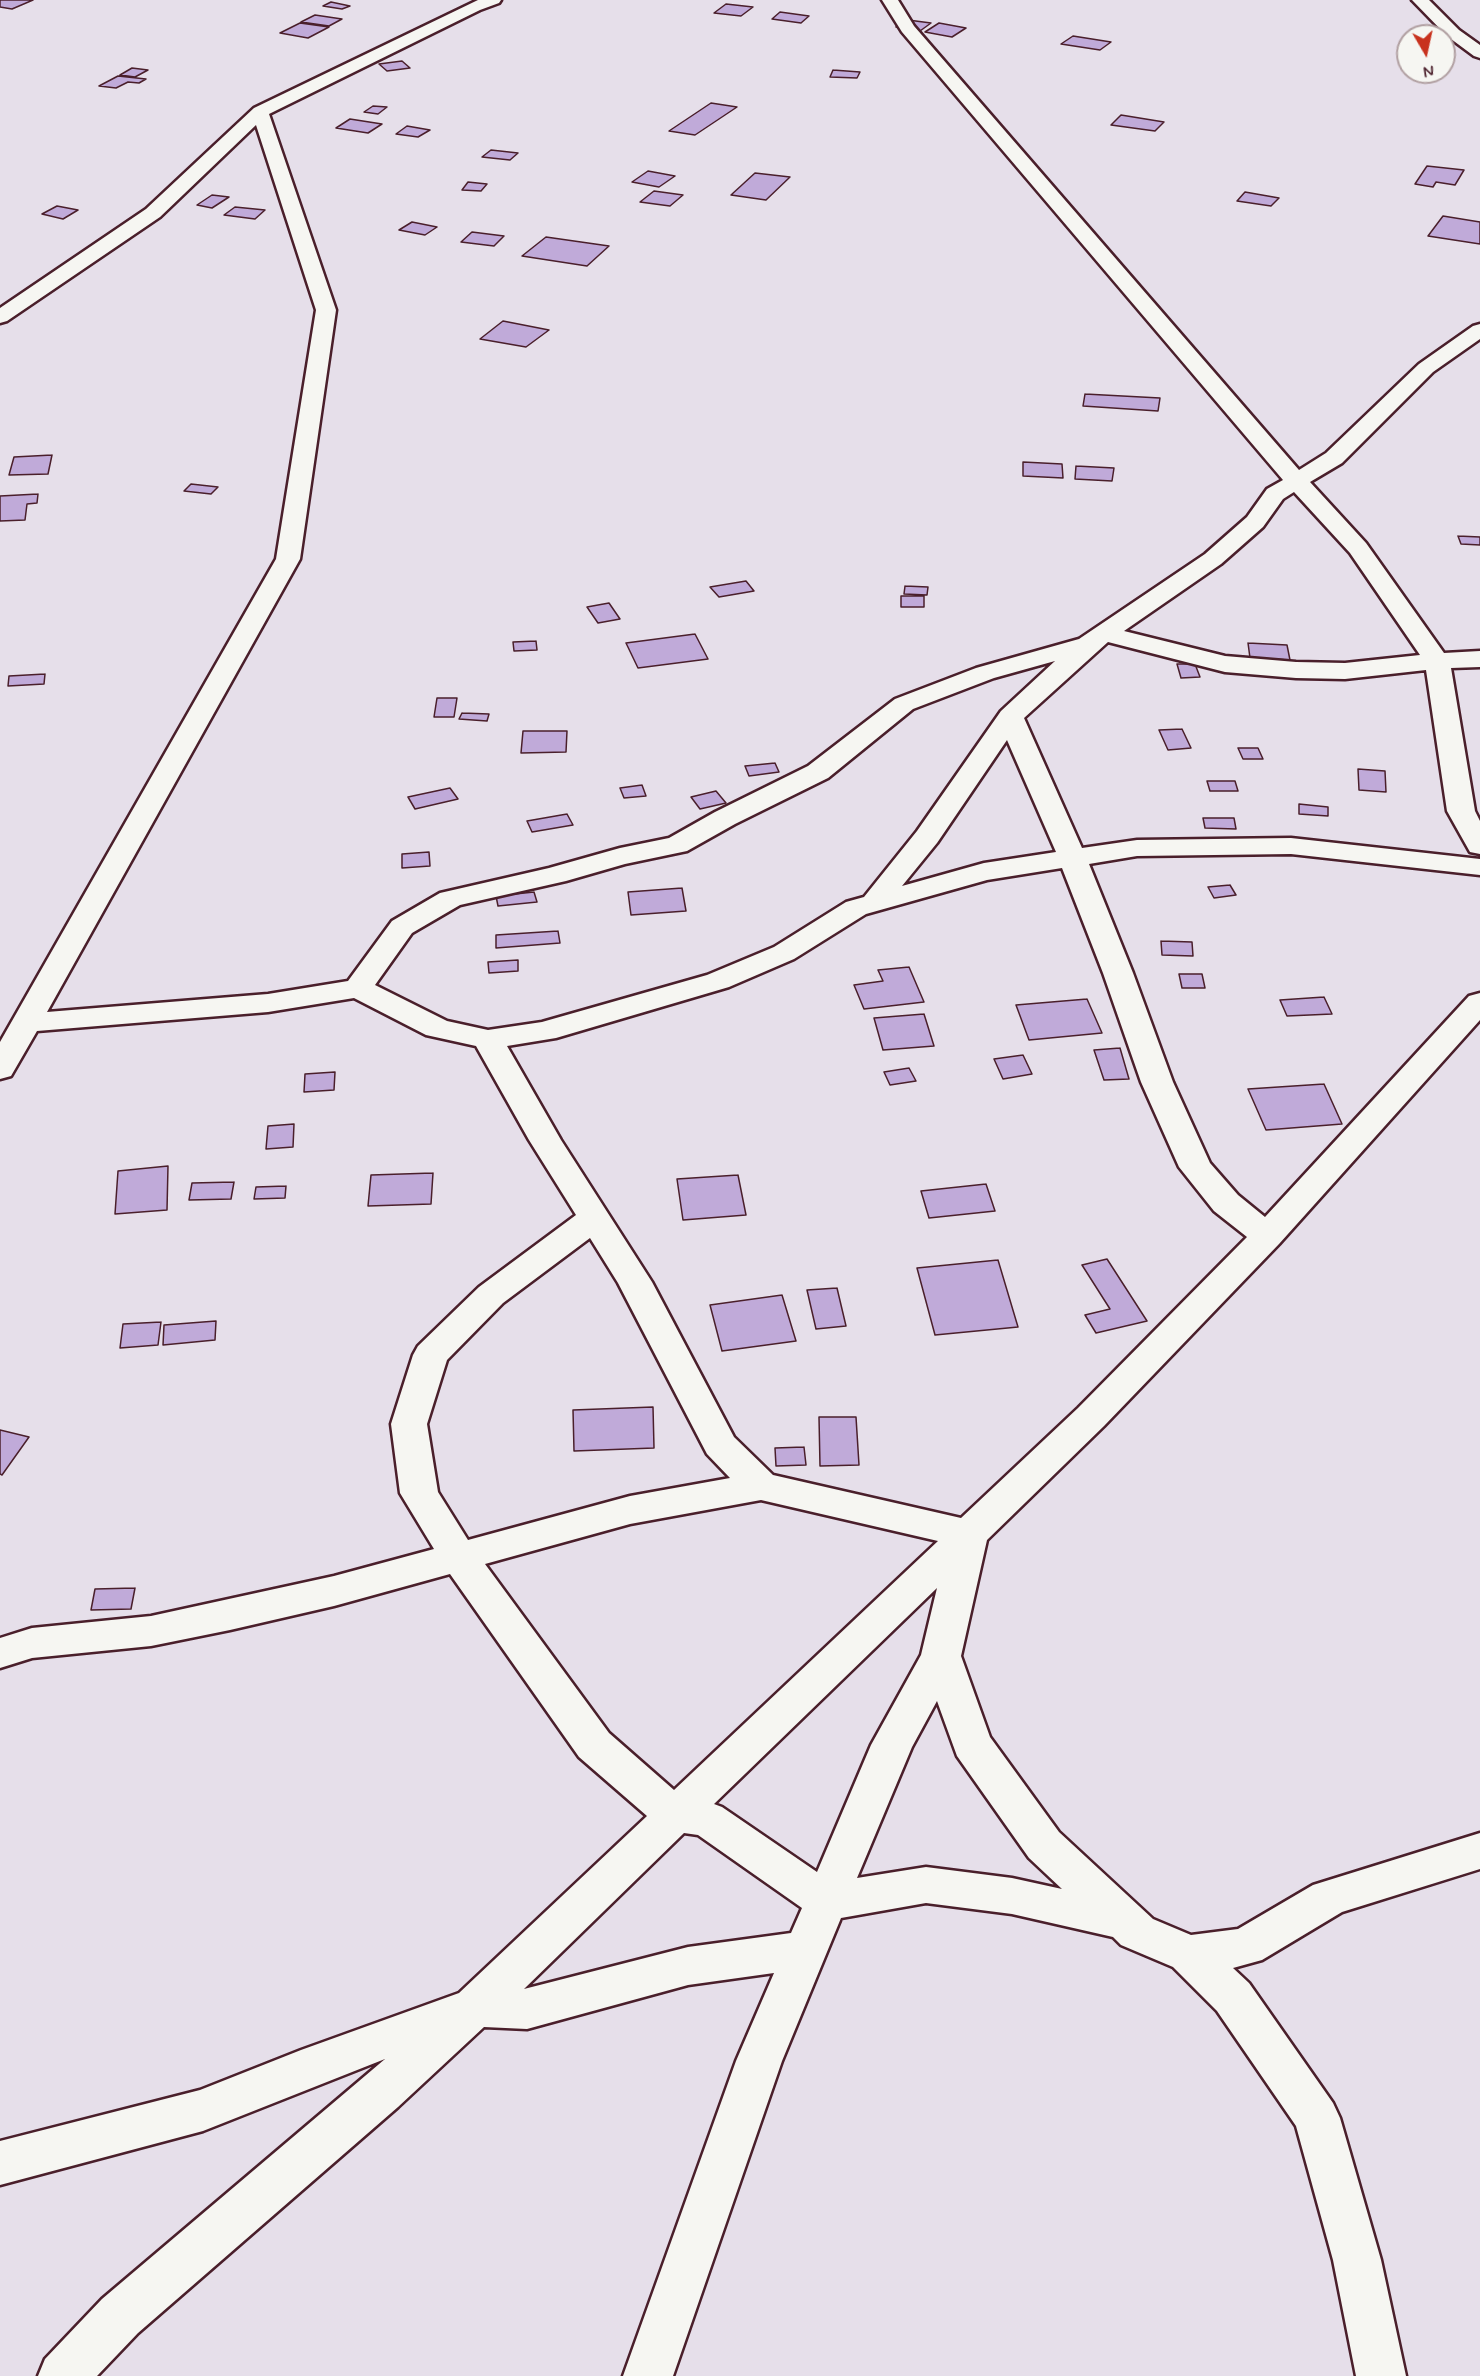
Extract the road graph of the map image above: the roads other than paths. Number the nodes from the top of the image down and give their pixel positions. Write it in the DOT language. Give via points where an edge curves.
graph roads {
  1 [pos="493,0"];
  2 [pos="890,0"];
  3 [pos="1419,0"];
  4 [pos="1480,52"];
  5 [pos="260,112"];
  6 [pos="0,317"];
  7 [pos="1480,331"];
  8 [pos="1295,480"];
  9 [pos="1096,638"];
  10 [pos="1480,659"];
  11 [pos="1437,661"];
  12 [pos="1010,717"];
  13 [pos="1480,846"];
  14 [pos="1072,860"];
  15 [pos="1480,867"];
  16 [pos="873,904"];
  17 [pos="358,988"];
  18 [pos="1480,1002"];
  19 [pos="26,1023"];
  20 [pos="488,1039"];
  21 [pos="0,1069"];
  22 [pos="594,1218"];
  23 [pos="1267,1236"];
  24 [pos="761,1486"];
  25 [pos="969,1534"];
  26 [pos="458,1556"];
  27 [pos="0,1653"];
  28 [pos="940,1656"];
  29 [pos="675,1815"];
  30 [pos="1480,1851"];
  31 [pos="827,1902"];
  32 [pos="1124,1921"];
  33 [pos="805,1950"];
  34 [pos="1189,1954"];
  35 [pos="475,2007"];
  36 [pos="0,2163"];
  37 [pos="63,2376"];
  38 [pos="648,2376"];
  39 [pos="1380,2376"];
  1 -- 5 [label="street"];
  2 -- 8 [label="street" via="908,29"];
  3 -- 4 [label="street" via="1453,33"];
  5 -- 6 [label="street" via="153,213"];
  5 -- 19 [label="street" via="326,310 288,559"];
  7 -- 8 [label="street" via="1426,368 1334,458"];
  8 -- 9 [label="street" via="1275,494 1255,522 1213,559"];
  8 -- 11 [label="street" via="1358,548"];
  9 -- 11 [label="street" via="1225,664 1345,671"];
  9 -- 12 [label="street"];
  9 -- 17 [label="street" via="904,704 818,772 677,845 450,898 402,927"];
  10 -- 11 [label="street"];
  11 -- 13 [label="street" via="1461,811"];
  12 -- 14 [label="street"];
  12 -- 16 [label="street" via="927,837"];
  14 -- 15 [label="street" via="1137,848 1291,846"];
  14 -- 16 [label="street" via="984,872"];
  14 -- 23 [label="street" via="1157,1082 1195,1167 1226,1203"];
  16 -- 20 [label="street" via="856,908 784,953 718,981 545,1031"];
  17 -- 19 [label="street" via="268,1003"];
  17 -- 20 [label="street" via="437,1028"];
  18 -- 23 [label="street"];
  19 -- 21 [label="street"];
  20 -- 22 [label="street"];
  22 -- 24 [label="street" via="635,1282 720,1445"];
  22 -- 26 [label="street" via="491,1295 431,1355 409,1424 419,1493"];
  23 -- 25 [label="street" via="1091,1417"];
  24 -- 25 [label="street"];
  24 -- 26 [label="street" via="630,1510"];
  25 -- 28 [label="street"];
  25 -- 29 [label="street"];
  26 -- 27 [label="street" via="231,1615 151,1631 32,1643"];
  26 -- 29 [label="street" via="594,1745"];
  28 -- 31 [label="street" via="892,1745"];
  28 -- 32 [label="street" via="972,1744 1044,1845"];
  29 -- 31 [label="street" via="707,1819"];
  29 -- 35 [label="street"];
  30 -- 34 [label="street" via="1328,1898 1246,1947"];
  31 -- 32 [label="street" via="926,1885 1012,1896"];
  31 -- 33 [label="street"];
  32 -- 34 [label="street" via="1137,1932"];
  33 -- 35 [label="street" via="688,1966 527,2009"];
  33 -- 38 [label="street" via="759,2061"];
  34 -- 39 [label="street" via="1233,1997 1317,2118 1357,2260"];
  35 -- 36 [label="street" via="203,2110"];
  35 -- 37 [label="street" via="382,2092 120,2316"];
}
